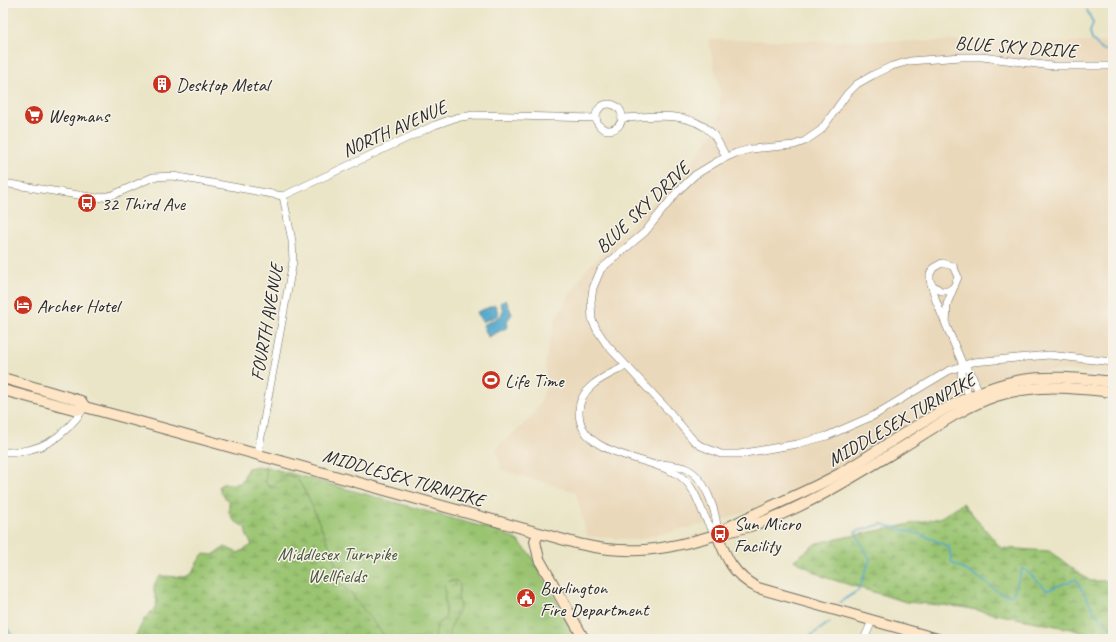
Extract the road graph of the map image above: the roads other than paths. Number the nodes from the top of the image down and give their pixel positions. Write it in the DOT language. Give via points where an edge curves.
graph roads {
  1 [pos="1113,66"];
  2 [pos="596,118"];
  3 [pos="622,118"];
  4 [pos="726,157"];
  5 [pos="3,183"];
  6 [pos="283,196"];
  7 [pos="930,280"];
  8 [pos="956,285"];
  9 [pos="946,324"];
  10 [pos="1113,362"];
  11 [pos="963,365"];
  12 [pos="626,366"];
  13 [pos="3,378"];
  14 [pos="1113,382"];
  15 [pos="3,390"];
  16 [pos="1113,392"];
  17 [pos="976,399"];
  18 [pos="85,407"];
  19 [pos="3,452"];
  20 [pos="258,453"];
  21 [pos="652,463"];
  22 [pos="538,533"];
  23 [pos="717,534"];
  24 [pos="872,621"];
  25 [pos="584,639"];
  26 [pos="864,639"];
  27 [pos="938,639"];
  1 -- 4 [label="street, BLUE SKY DRIVE" via="1052,66 961,56 910,61 888,68 857,84 837,106 821,130 806,141 794,145 751,149"];
  2 -- 3 [label="street" via="599,126 609,131 618,127"];
  2 -- 3 [label="street" via="600,108 607,104 618,107"];
  2 -- 6 [label="street, NORTH AVENUE" via="474,115 455,118"];
  3 -- 4 [label="street" via="676,117 692,120 711,133"];
  4 -- 12 [label="street, BLUE SKY DRIVE" via="695,175 677,192 645,232 601,269 596,279 591,302 592,320 602,338"];
  5 -- 6 [label="street" via="97,198 113,195 153,177 173,176"];
  6 -- 20 [label="street, FOURTH AVENUE" via="292,241 293,261"];
  7 -- 8 [label="street" via="933,287 941,291 950,290"];
  7 -- 8 [label="street" via="933,268 945,263 953,266 957,272"];
  7 -- 9 [label="street"];
  8 -- 9 [label="street" via="947,304"];
  9 -- 11 [label="street"];
  10 -- 11 [label="street, BLUE SKY DRIVE" via="1049,355"];
  11 -- 12 [label="street, BLUE SKY DRIVE" via="843,431 797,444 730,454 710,451 694,441"];
  11 -- 17 [label="street" via="971,373"];
  11 -- 17 [label="street" via="961,376"];
  12 -- 21 [label="street" via="602,377 587,390 579,408 580,422 588,436 598,445"];
  13 -- 18 [label="main road, MIDDLESEX TURNPIKE" via="81,401"];
  14 -- 17 [label="main road, MIDDLESEX TURNPIKE" via="1042,378 1012,382"];
  15 -- 18 [label="main road, MIDDLESEX TURNPIKE" via="77,410"];
  16 -- 17 [label="main road, MIDDLESEX TURNPIKE" via="1042,387"];
  17 -- 23 [label="main road, MIDDLESEX TURNPIKE" via="819,485"];
  18 -- 19 [label="street" via="50,443 30,450"];
  18 -- 20 [label="main road, MIDDLESEX TURNPIKE"];
  20 -- 22 [label="main road, MIDDLESEX TURNPIKE"];
  21 -- 23 [label="street" via="674,472 690,485 698,497 708,524"];
  21 -- 23 [label="street" via="681,467 697,476 706,491 716,520"];
  22 -- 23 [label="main road, MIDDLESEX TURNPIKE" via="598,548 628,551 670,548"];
  22 -- 25 [label="main road" via="535,541 539,559"];
  23 -- 24 [label="main road" via="733,568 750,584 767,592"];
  24 -- 26 [label="street"];
  24 -- 27 [label="main road"];
}
